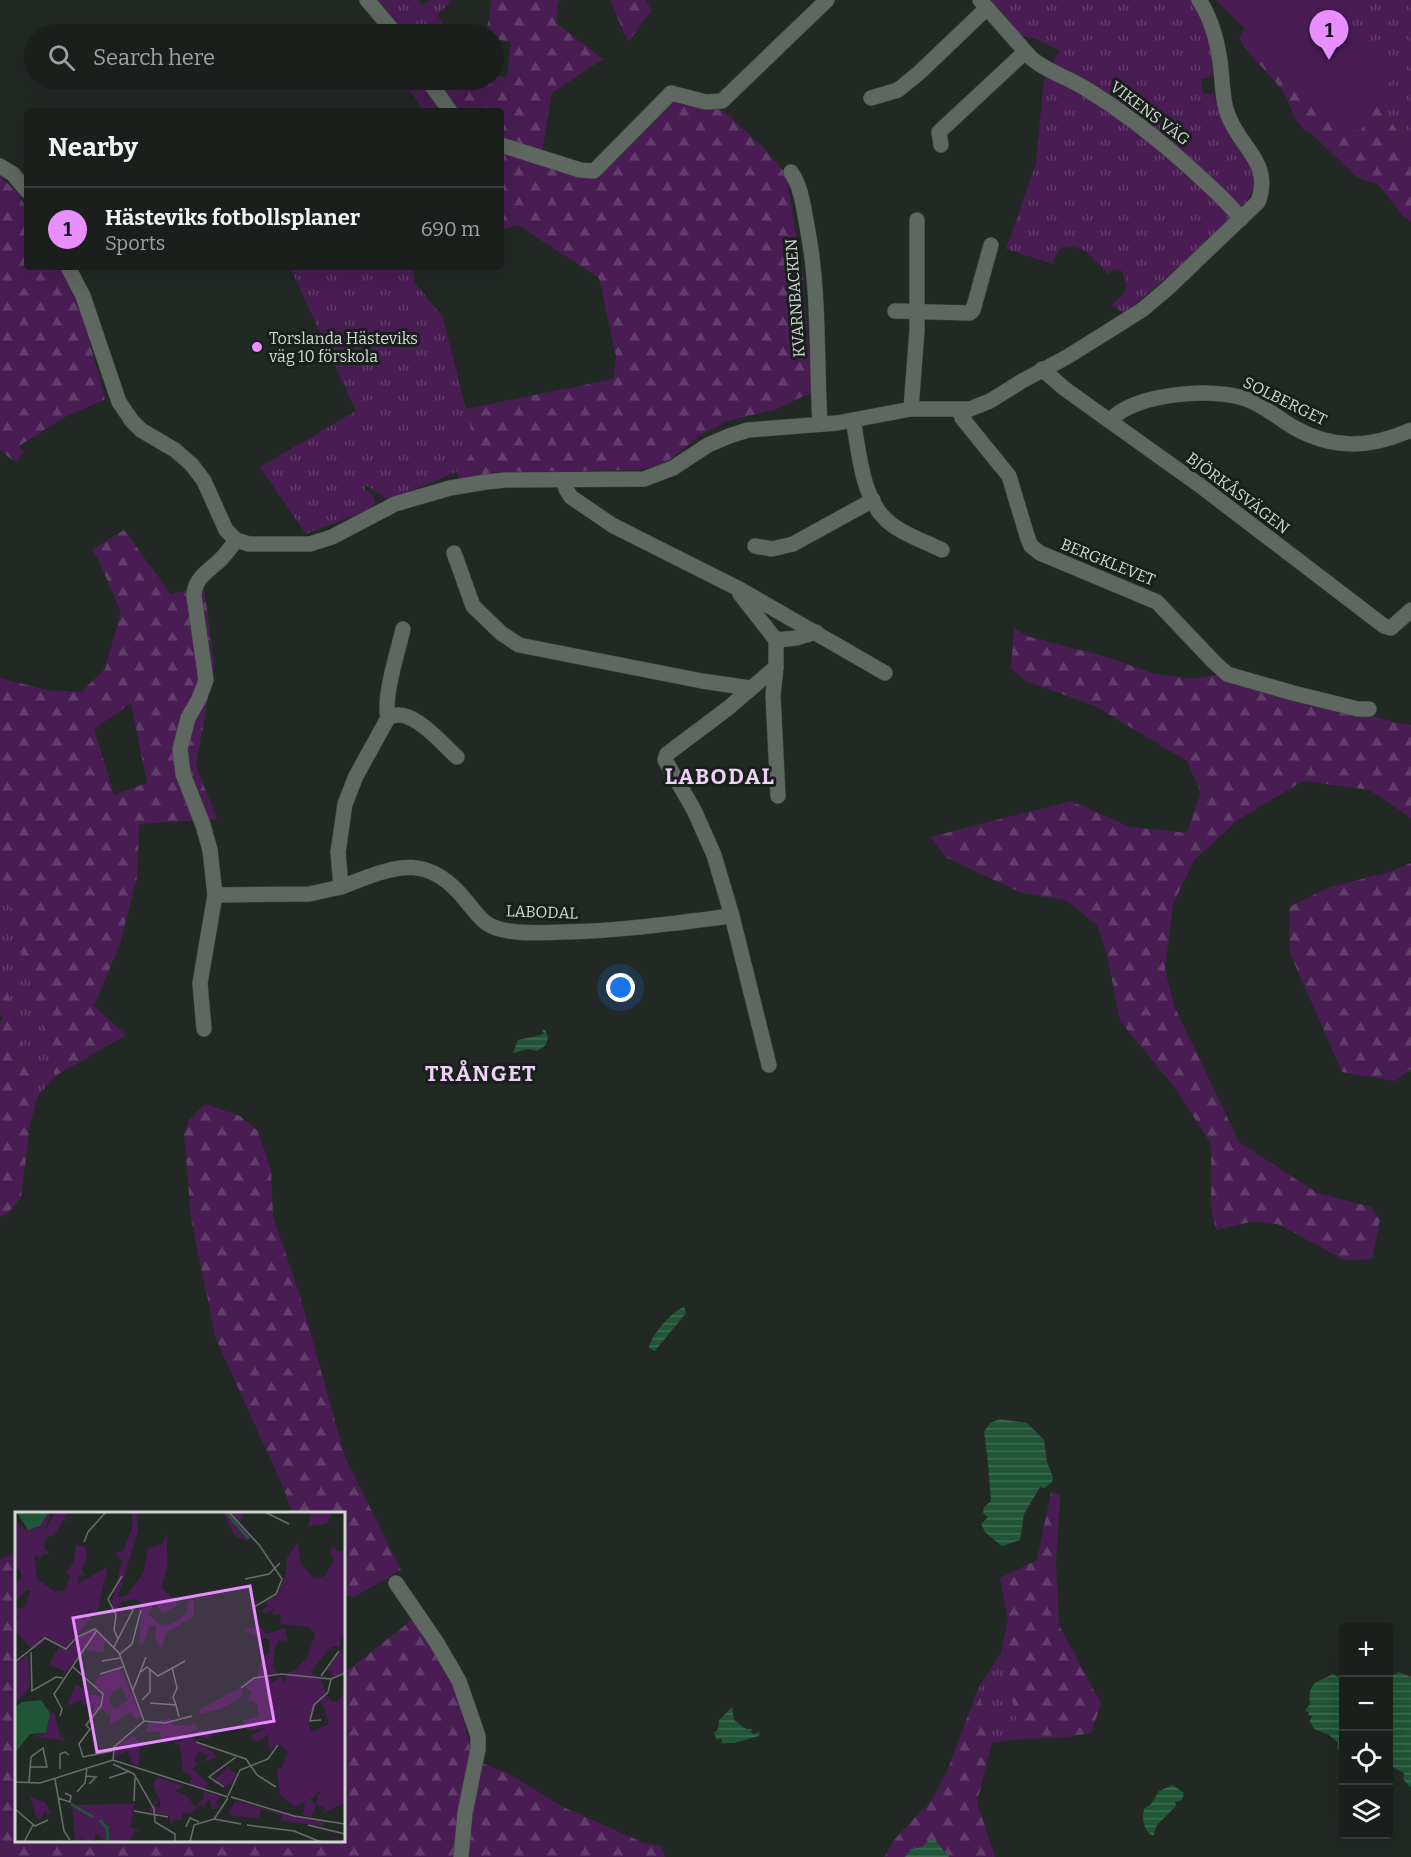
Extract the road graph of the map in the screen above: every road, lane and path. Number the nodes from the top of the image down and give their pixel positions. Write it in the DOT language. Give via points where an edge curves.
graph roads {
  1 [pos="367,0"];
  2 [pos="827,0"];
  3 [pos="1199,0"];
  4 [pos="983,4"];
  5 [pos="387,24"];
  6 [pos="1025,52"];
  7 [pos="435,90"];
  8 [pos="872,98"];
  9 [pos="448,108"];
  10 [pos="941,145"];
  11 [pos="504,146"];
  12 [pos="0,166"];
  13 [pos="791,172"];
  14 [pos="24,186"];
  15 [pos="1241,219"];
  16 [pos="917,220"];
  17 [pos="991,245"];
  18 [pos="70,270"];
  19 [pos="895,311"];
  20 [pos="917,311"];
  21 [pos="1042,369"];
  22 [pos="911,409"];
  23 [pos="960,409"];
  24 [pos="853,420"];
  25 [pos="1111,420"];
  26 [pos="820,424"];
  27 [pos="1411,430"];
  28 [pos="564,480"];
  29 [pos="873,500"];
  30 [pos="236,540"];
  31 [pos="755,546"];
  32 [pos="942,550"];
  33 [pos="454,553"];
  34 [pos="741,590"];
  35 [pos="1411,610"];
  36 [pos="403,629"];
  37 [pos="816,632"];
  38 [pos="776,640"];
  39 [pos="776,667"];
  40 [pos="885,674"];
  41 [pos="750,688"];
  42 [pos="1369,709"];
  43 [pos="388,718"];
  44 [pos="457,757"];
  45 [pos="778,796"];
  46 [pos="341,887"];
  47 [pos="215,894"];
  48 [pos="732,916"];
  49 [pos="204,1029"];
  50 [pos="769,1065"];
  51 [pos="396,1583"];
  52 [pos="461,1857"];
  1 -- 5 [label="street"];
  2 -- 11 [label="street" via="722,101 706,102 671,93 594,171"];
  3 -- 15 [label="street" via="1217,43 1227,114 1252,153 1263,182 1258,202"];
  4 -- 6 [label="street, VIKENS VÄG"];
  4 -- 8 [label="street, VIKENS VÄG" via="920,72 898,90"];
  6 -- 10 [label="street" via="939,132"];
  6 -- 15 [label="street, VIKENS VÄG" via="1038,64 1117,109 1170,149"];
  7 -- 9 [label="street"];
  12 -- 14 [label="street"];
  13 -- 26 [label="street, KVARNBACKEN" via="802,199 811,246 818,314"];
  15 -- 21 [label="street" via="1142,310"];
  16 -- 20 [label="street"];
  17 -- 20 [label="street" via="974,310"];
  18 -- 30 [label="street" via="126,413 141,430 192,465 204,481 226,530"];
  19 -- 20 [label="street"];
  20 -- 22 [label="street"];
  21 -- 23 [label="street" via="990,401"];
  21 -- 25 [label="street, BJÖRKÅSVÄGEN"];
  22 -- 23 [label="street"];
  22 -- 24 [label="street"];
  23 -- 42 [label="street, BERGKLEVET" via="962,418 1009,476 1028,539 1040,553 1157,602 1227,674"];
  24 -- 26 [label="street"];
  24 -- 29 [label="street"];
  25 -- 27 [label="street, SOLBERGET" via="1117,413 1153,400 1214,393 1247,399 1326,441 1352,445 1377,442"];
  25 -- 35 [label="street, BJÖRKÅSVÄGEN" via="1384,626 1391,628"];
  26 -- 28 [label="street" via="765,428 729,436 673,468 644,479"];
  28 -- 30 [label="street" via="486,482 429,493 395,504 332,537 310,543 249,544"];
  28 -- 34 [label="street" via="572,497 604,520"];
  29 -- 31 [label="street" via="793,544 772,549"];
  29 -- 32 [label="street" via="891,525"];
  30 -- 47 [label="street" via="195,585 206,680 188,718 180,749 183,774 210,850"];
  33 -- 41 [label="street" via="473,606 519,645"];
  34 -- 37 [label="street"];
  34 -- 38 [label="street" via="740,594"];
  36 -- 43 [label="street" via="389,692"];
  37 -- 38 [label="street"];
  37 -- 40 [label="street"];
  38 -- 39 [label="street"];
  39 -- 41 [label="street"];
  39 -- 45 [label="street" via="773,695"];
  41 -- 48 [label="street" via="667,754 665,760 704,831"];
  43 -- 44 [label="street" via="409,716"];
  43 -- 46 [label="street" via="345,804 338,852"];
  46 -- 47 [label="street, LABODAL" via="309,894"];
  46 -- 48 [label="street, LABODAL" via="389,870 410,866 423,869 450,883 490,927 512,932 595,932"];
  47 -- 49 [label="street" via="201,971"];
  48 -- 50 [label="street"];
  51 -- 52 [label="street" via="459,1681 478,1736"];
}
